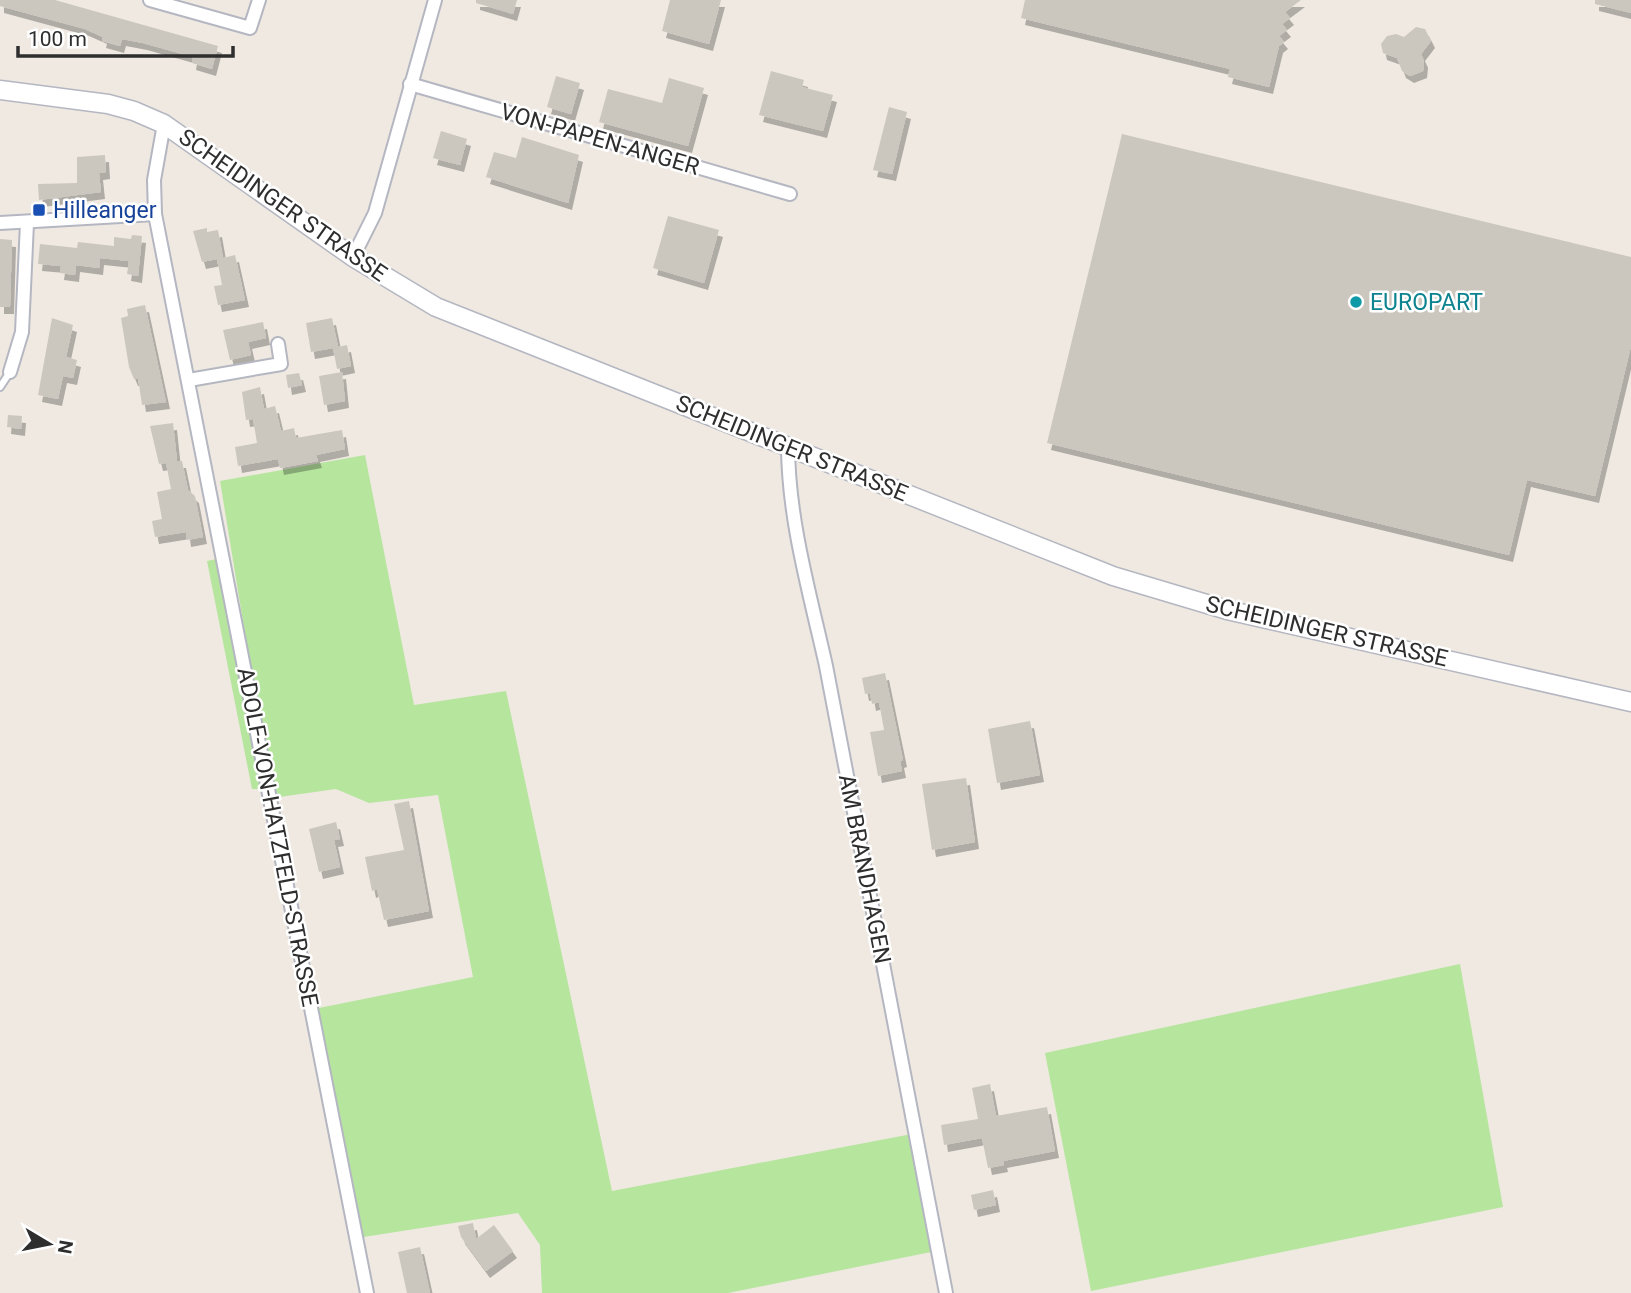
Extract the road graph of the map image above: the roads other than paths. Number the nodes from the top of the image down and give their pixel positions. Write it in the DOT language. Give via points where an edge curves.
graph roads {
  1 [pos="150,0"];
  2 [pos="259,0"];
  3 [pos="435,0"];
  4 [pos="410,84"];
  5 [pos="0,90"];
  6 [pos="164,124"];
  7 [pos="790,194"];
  8 [pos="155,214"];
  9 [pos="0,223"];
  10 [pos="27,223"];
  11 [pos="353,257"];
  12 [pos="278,344"];
  13 [pos="10,372"];
  14 [pos="189,380"];
  15 [pos="0,387"];
  16 [pos="788,445"];
  17 [pos="1631,702"];
  18 [pos="367,1293"];
  19 [pos="946,1293"];
  1 -- 2 [label="street" via="250,28"];
  3 -- 4 [label="street"];
  4 -- 7 [label="street, VON-PAPEN-ANGER"];
  4 -- 11 [label="street" via="375,213"];
  5 -- 6 [label="main road, SCHEIDINGER STRASSE" via="108,104"];
  6 -- 8 [label="street, ADOLF-VON-HATZFELD-STRASSE" via="154,180"];
  6 -- 11 [label="main road, SCHEIDINGER STRASSE"];
  8 -- 10 [label="street"];
  8 -- 14 [label="street, ADOLF-VON-HATZFELD-STRASSE"];
  9 -- 10 [label="street"];
  10 -- 13 [label="street" via="22,332"];
  11 -- 16 [label="main road, SCHEIDINGER STRASSE" via="436,307"];
  12 -- 14 [label="street" via="281,364"];
  13 -- 15 [label="lane"];
  14 -- 18 [label="street, ADOLF-VON-HATZFELD-STRASSE"];
  16 -- 17 [label="main road, SCHEIDINGER STRASSE" via="1126,580 1227,610"];
  16 -- 19 [label="street, AM BRANDHAGEN" via="803,564"];
}
